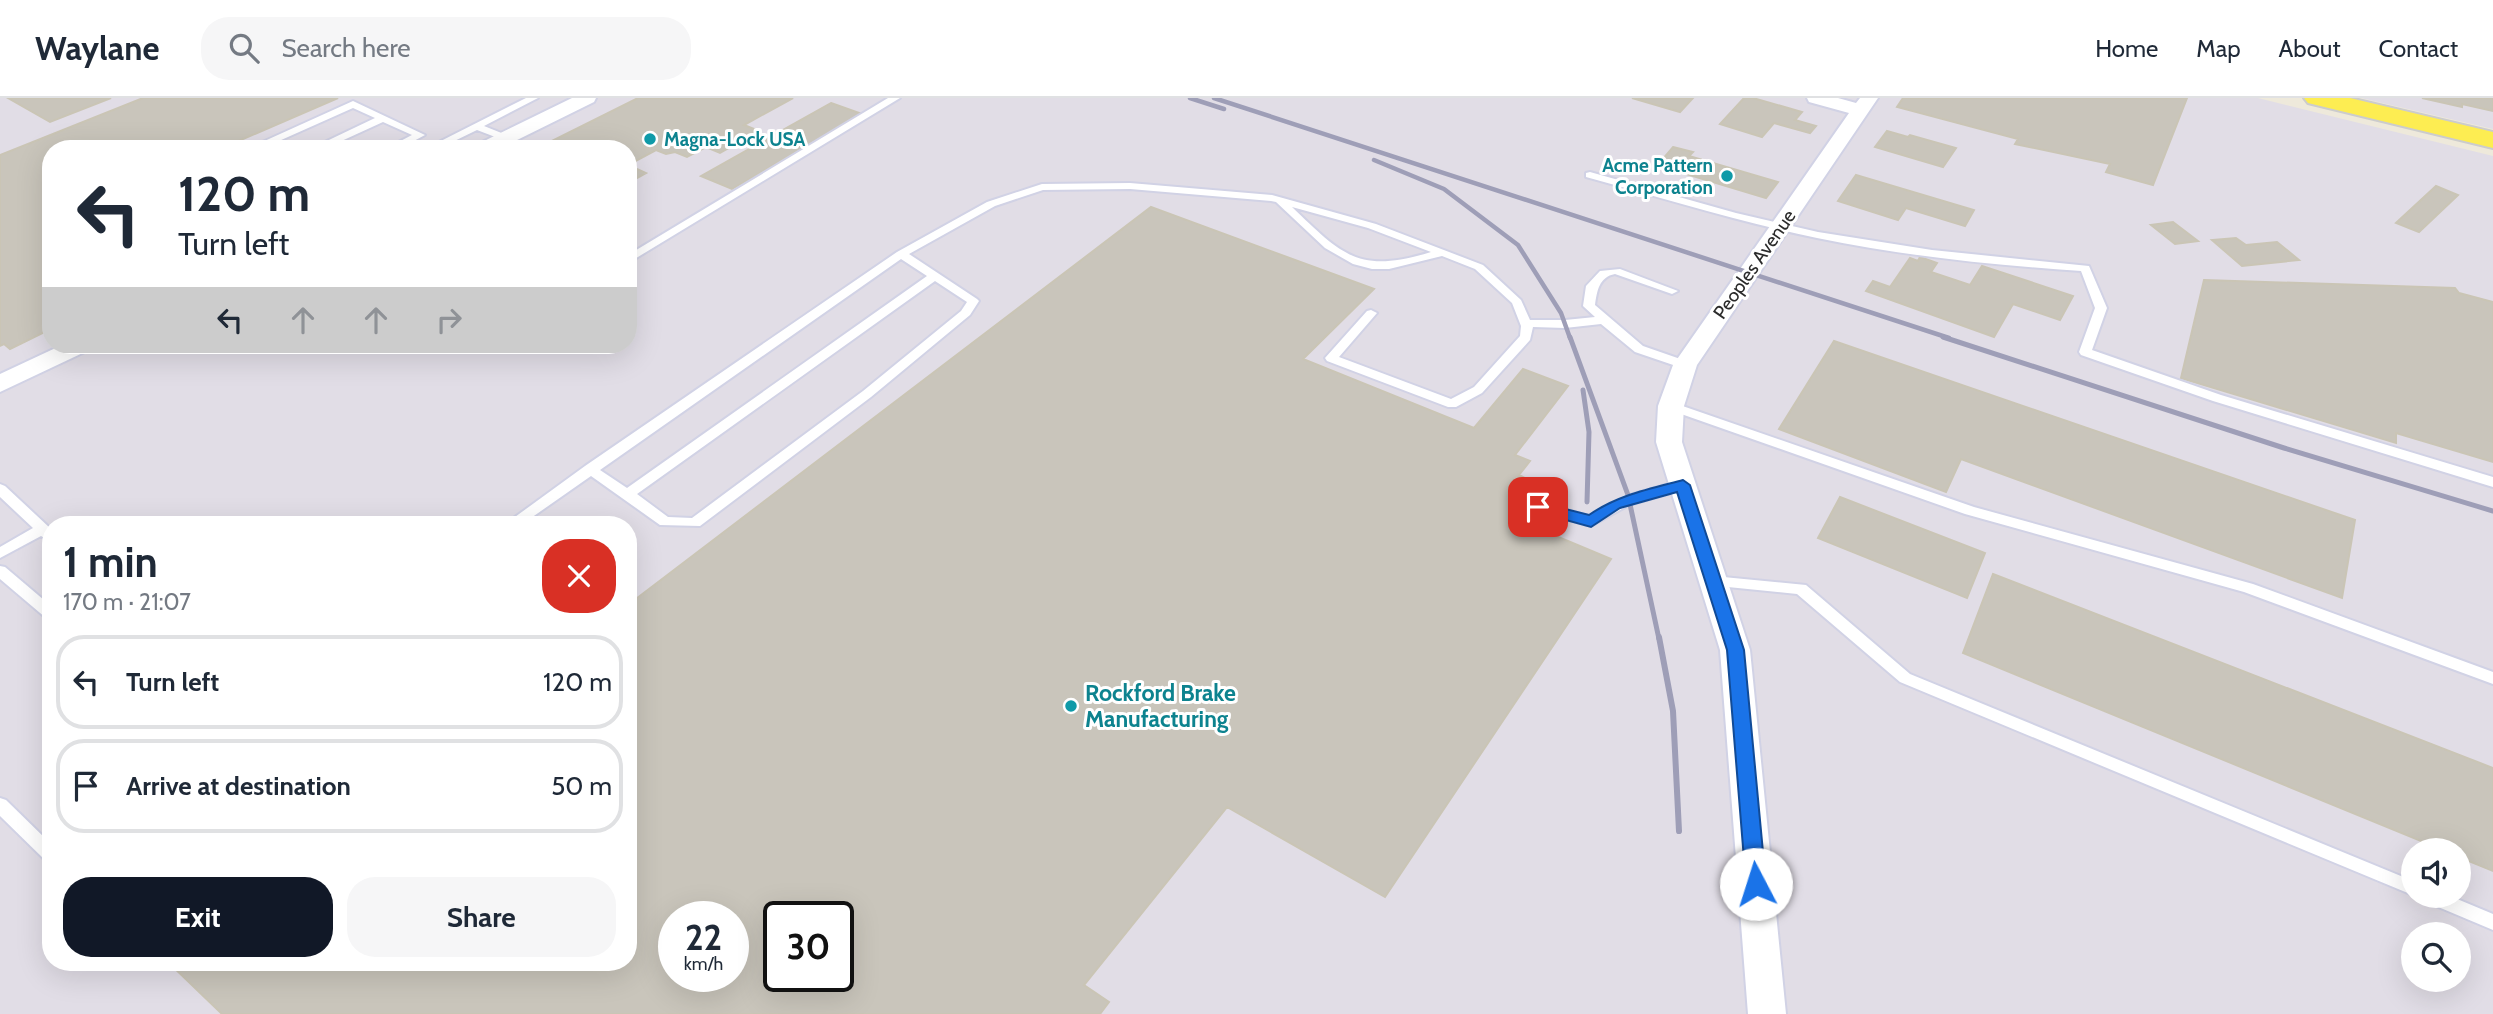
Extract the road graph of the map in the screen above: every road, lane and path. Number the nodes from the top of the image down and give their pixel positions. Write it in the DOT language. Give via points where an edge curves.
graph roads {
  1 [pos="533,98"];
  2 [pos="587,98"];
  3 [pos="895,98"];
  4 [pos="1816,98"];
  5 [pos="2317,98"];
  6 [pos="1865,104"];
  7 [pos="383,118"];
  8 [pos="476,126"];
  9 [pos="420,135"];
  10 [pos="506,138"];
  11 [pos="271,140"];
  12 [pos="335,140"];
  13 [pos="409,140"];
  14 [pos="427,140"];
  15 [pos="447,140"];
  16 [pos="502,140"];
  17 [pos="2493,140"];
  18 [pos="1590,175"];
  19 [pos="1279,200"];
  20 [pos="1779,227"];
  21 [pos="1442,253"];
  22 [pos="901,254"];
  23 [pos="637,255"];
  24 [pos="936,276"];
  25 [pos="1672,291"];
  26 [pos="1371,313"];
  27 [pos="1604,320"];
  28 [pos="1526,323"];
  29 [pos="62,354"];
  30 [pos="1685,365"];
  31 [pos="0,384"];
  32 [pos="1671,406"];
  33 [pos="590,469"];
  34 [pos="2493,482"];
  35 [pos="1683,485"];
  36 [pos="0,489"];
  37 [pos="628,494"];
  38 [pos="1538,507"];
  39 [pos="524,516"];
  40 [pos="42,529"];
  41 [pos="42,535"];
  42 [pos="0,553"];
  43 [pos="0,571"];
  44 [pos="1713,581"];
  45 [pos="42,603"];
  46 [pos="2493,678"];
  47 [pos="0,805"];
  48 [pos="42,846"];
  49 [pos="2401,884"];
  50 [pos="2459,908"];
  51 [pos="2493,922"];
  52 [pos="1768,1014"];
  1 -- 8 [label="lane"];
  2 -- 10 [label="street"];
  3 -- 23 [label="lane"];
  4 -- 6 [label="street"];
  5 -- 17 [label="main road"];
  6 -- 20 [label="street, Peoples Avenue"];
  7 -- 9 [label="lane"];
  7 -- 11 [label="lane" via="353,104"];
  7 -- 12 [label="lane"];
  8 -- 10 [label="lane"];
  8 -- 15 [label="lane"];
  9 -- 13 [label="lane"];
  9 -- 14 [label="lane"];
  10 -- 16 [label="street"];
  18 -- 20 [label="lane"];
  19 -- 21 [label="lane" via="1372,226"];
  19 -- 21 [label="lane" via="1332,250 1354,261 1392,266"];
  19 -- 22 [label="lane" via="1130,186 1042,187 991,204"];
  20 -- 30 [label="street, Peoples Avenue"];
  20 -- 34 [label="lane" via="1979,261 2085,268 2101,308 2085,352 2217,398"];
  21 -- 28 [label="lane" via="1479,267 1517,302"];
  22 -- 24 [label="lane"];
  22 -- 33 [label="lane"];
  24 -- 37 [label="lane"];
  24 -- 37 [label="lane" via="973,301 966,313 695,523 664,522"];
  25 -- 27 [label="lane" via="1616,271 1604,273 1592,286 1589,306"];
  26 -- 28 [label="lane" via="1331,358 1452,404 1478,390 1526,337"];
  27 -- 28 [label="lane"];
  27 -- 30 [label="lane" via="1639,349"];
  29 -- 31 [label="street"];
  30 -- 32 [label="street, Peoples Avenue"];
  32 -- 35 [label="street, Peoples Avenue" via="1669,442"];
  32 -- 46 [label="lane" via="1970,511 2248,588"];
  33 -- 37 [label="lane"];
  33 -- 39 [label="lane"];
  35 -- 38 [label="lane" via="1629,499 1591,521"];
  35 -- 44 [label="street"];
  36 -- 40 [label="lane"];
  41 -- 42 [label="lane"];
  43 -- 45 [label="lane"];
  44 -- 49 [label="lane" via="1801,589 1905,678"];
  44 -- 52 [label="street" via="1735,650"];
  47 -- 48 [label="lane"];
  50 -- 51 [label="lane"];
}
